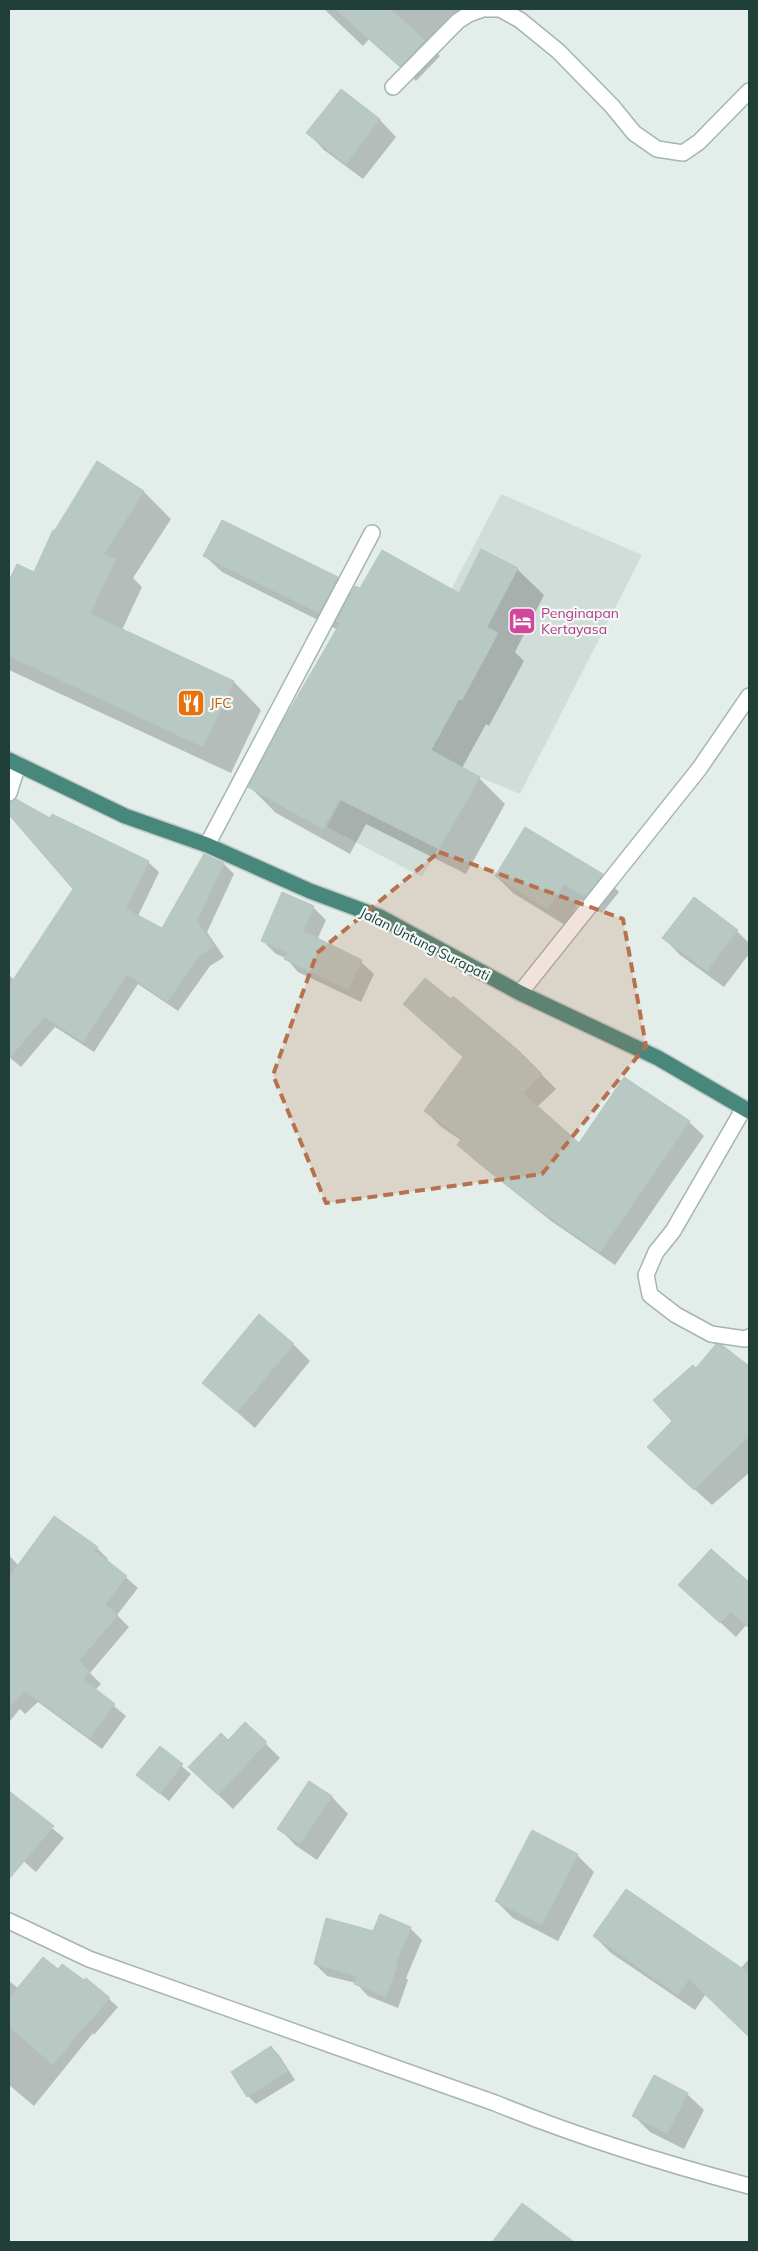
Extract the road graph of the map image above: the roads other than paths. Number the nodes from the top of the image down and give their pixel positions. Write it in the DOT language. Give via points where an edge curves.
graph roads {
  1 [pos="485,9"];
  2 [pos="393,88"];
  3 [pos="749,91"];
  4 [pos="372,533"];
  5 [pos="749,696"];
  6 [pos="14,762"];
  7 [pos="9,793"];
  8 [pos="207,845"];
  9 [pos="520,993"];
  10 [pos="746,1110"];
  11 [pos="749,1337"];
  12 [pos="9,1921"];
  13 [pos="749,2186"];
  1 -- 2 [label="street" via="458,21"];
  1 -- 3 [label="street" via="500,9 520,20 558,51 634,133 657,149 683,153"];
  4 -- 8 [label="street"];
  5 -- 9 [label="street" via="698,769"];
  6 -- 7 [label="street"];
  6 -- 8 [label="highway, Jalan Untung Surapati" via="125,816"];
  8 -- 9 [label="highway, Jalan Untung Surapati" via="310,891 380,917"];
  9 -- 10 [label="highway, Jalan Untung Surapati" via="658,1058"];
  10 -- 11 [label="street" via="673,1230 656,1252 646,1275 650,1295 676,1316 711,1334"];
  12 -- 13 [label="street" via="89,1959 486,2100 558,2129"];
}
